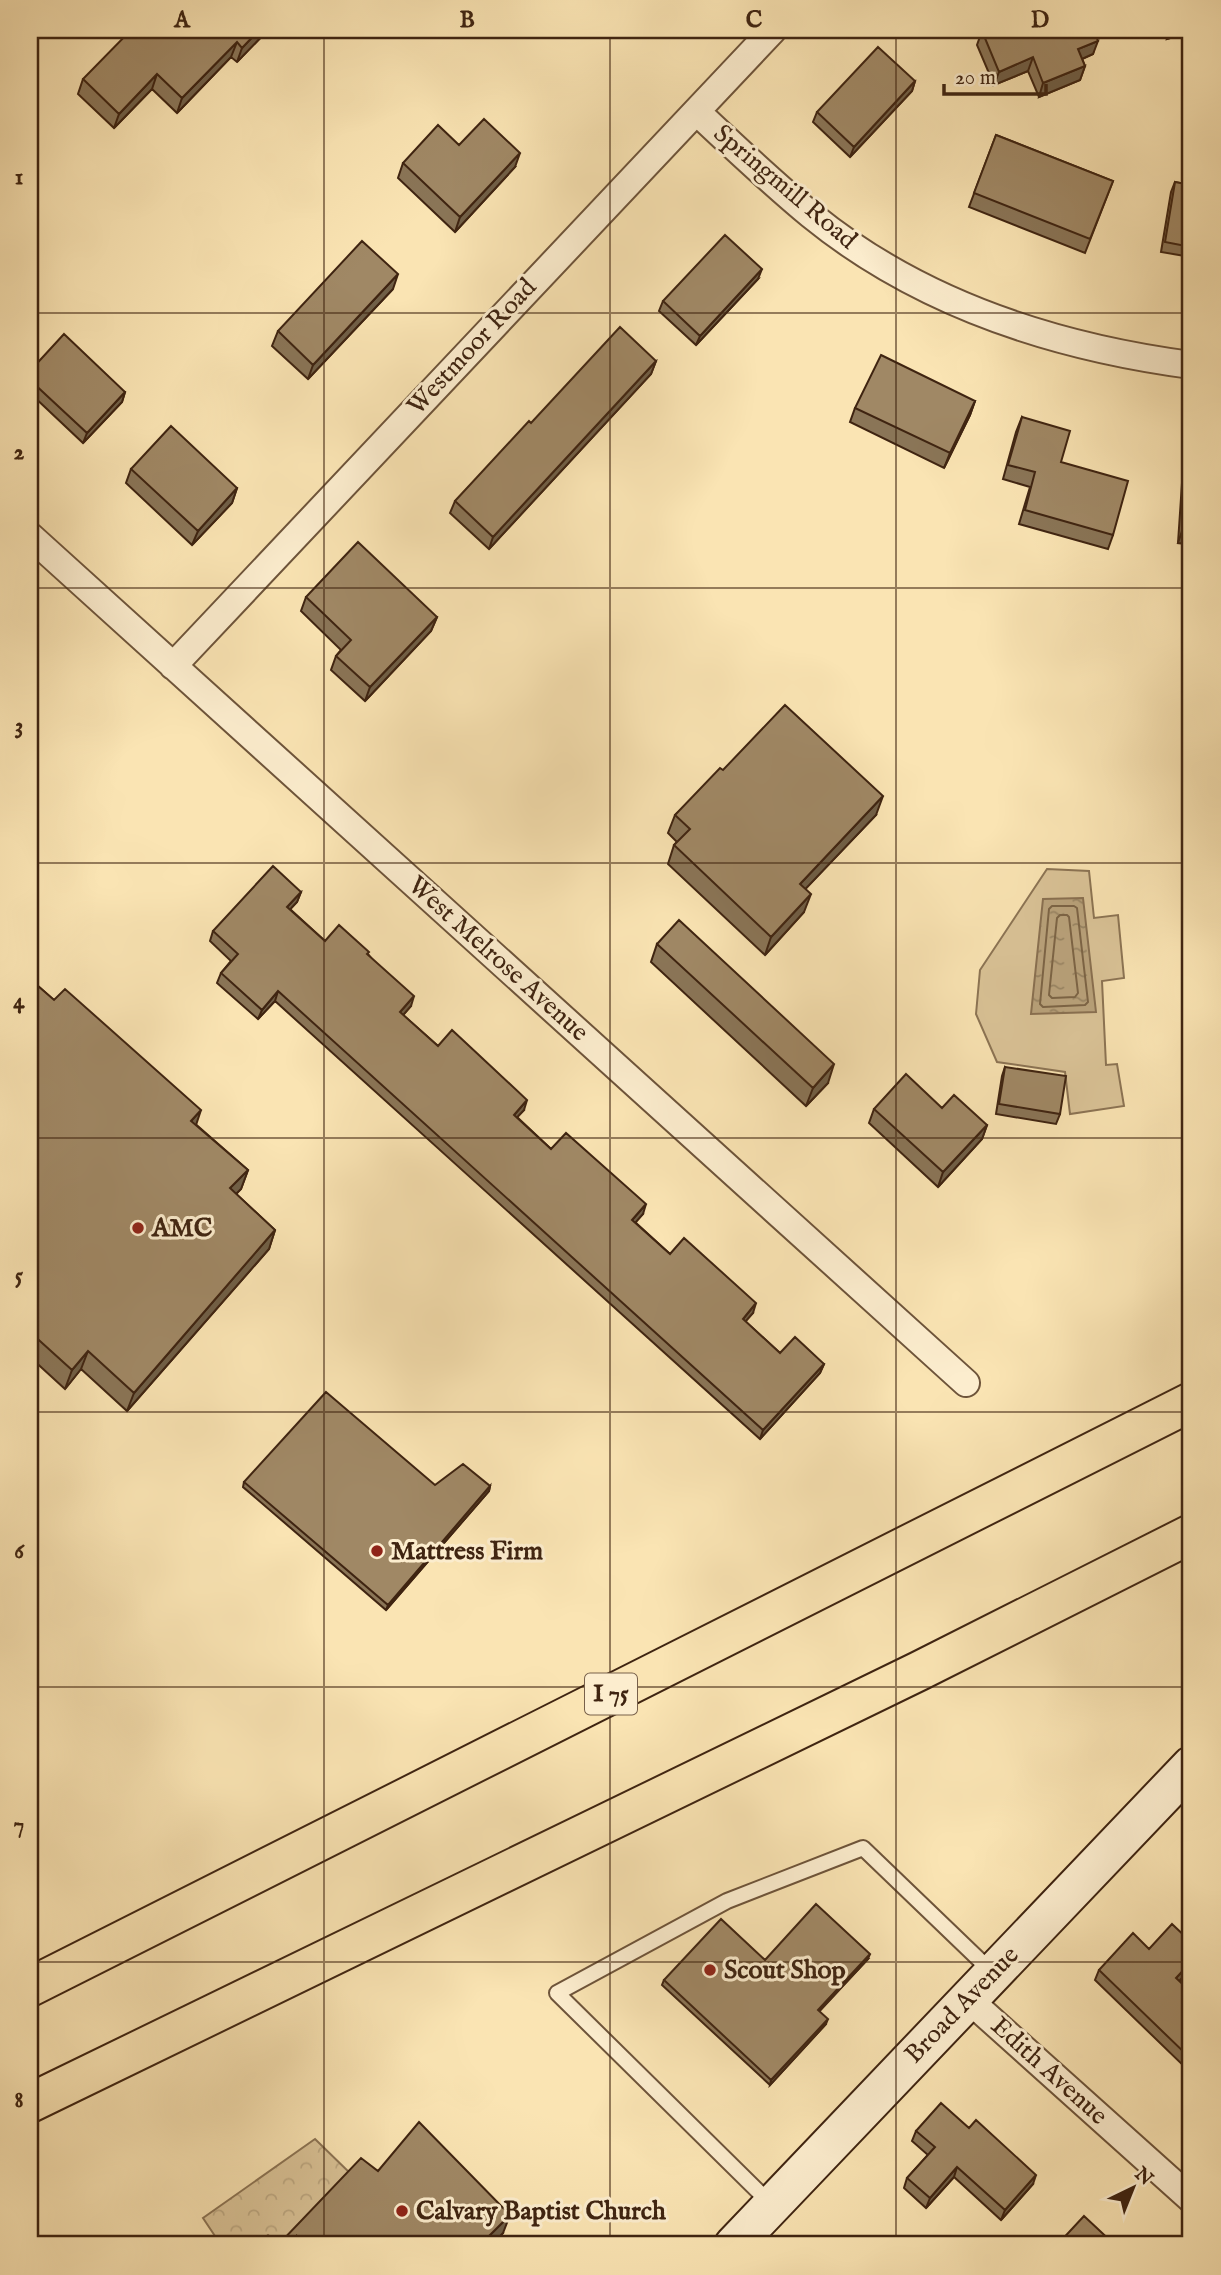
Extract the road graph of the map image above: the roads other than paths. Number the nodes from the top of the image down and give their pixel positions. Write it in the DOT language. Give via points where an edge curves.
graph roads {
  1 [pos="773,30"];
  2 [pos="697,112"];
  3 [pos="1191,365"];
  4 [pos="30,536"];
  5 [pos="173,666"];
  6 [pos="966,1382"];
  7 [pos="1191,1402"];
  8 [pos="1191,1534"];
  9 [pos="1191,1766"];
  10 [pos="981,1986"];
  11 [pos="30,1987"];
  12 [pos="30,2103"];
  13 [pos="1191,2199"];
  14 [pos="772,2205"];
  15 [pos="734,2245"];
  1 -- 2 [label="street, Westmoor Road"];
  2 -- 3 [label="street, Springmill Road" via="812,216 853,246 930,290 1035,332 1084,346"];
  2 -- 5 [label="street, Westmoor Road"];
  4 -- 5 [label="street, West Melrose Avenue"];
  5 -- 6 [label="street, West Melrose Avenue"];
  7 -- 11 [label="highway, I 75"];
  8 -- 12 [label="highway"];
  9 -- 10 [label="main road, Broad Avenue"];
  10 -- 13 [label="street, Edith Avenue"];
  10 -- 14 [label="main road, Broad Avenue"];
  10 -- 14 [label="lane" via="863,1847 727,1901 557,1993"];
  14 -- 15 [label="main road, Broad Avenue"];
}
